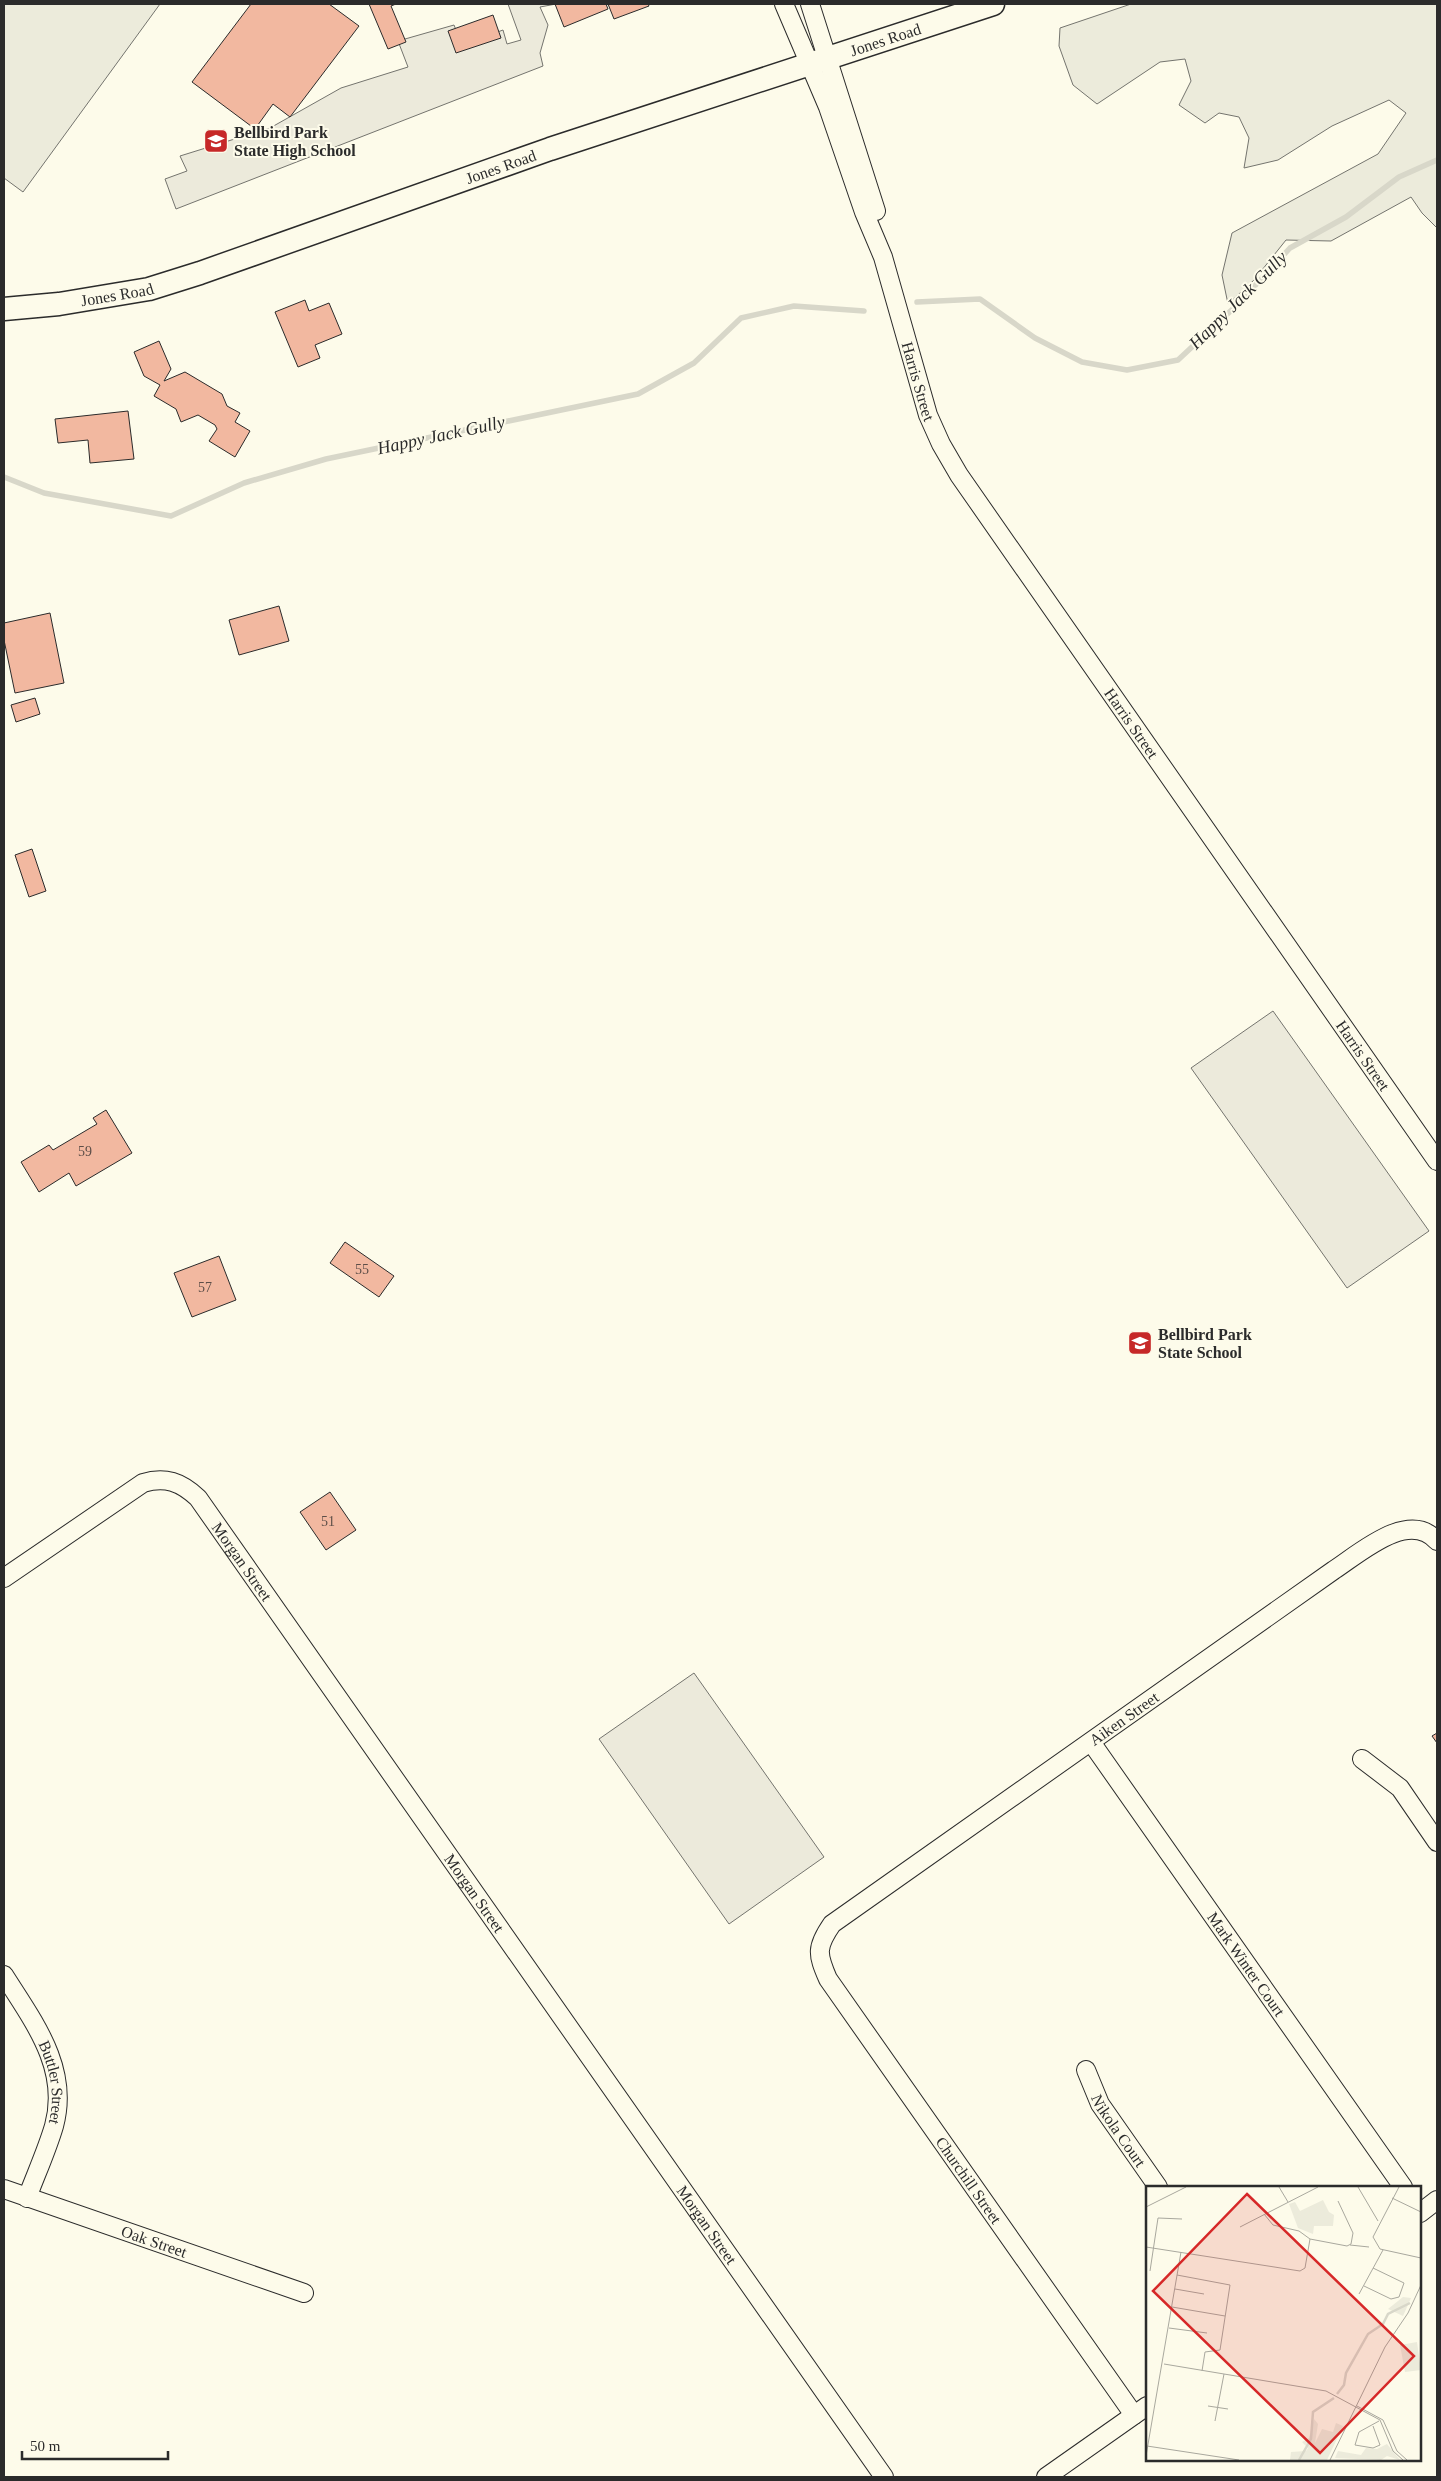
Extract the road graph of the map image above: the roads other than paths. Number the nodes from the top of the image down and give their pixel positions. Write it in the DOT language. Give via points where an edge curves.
graph roads {
  1 [pos="784,4"];
  2 [pos="810,4"];
  3 [pos="993,4"];
  4 [pos="818,60"];
  5 [pos="4,309"];
  6 [pos="1437,1161"];
  7 [pos="1437,1541"];
  8 [pos="4,1578"];
  9 [pos="1091,1742"];
  10 [pos="1362,1759"];
  11 [pos="1437,1842"];
  12 [pos="821,1940"];
  13 [pos="4,1975"];
  14 [pos="1086,2070"];
  15 [pos="1157,2186"];
  16 [pos="1402,2186"];
  17 [pos="4,2189"];
  18 [pos="27,2198"];
  19 [pos="1437,2200"];
  20 [pos="1421,2211"];
  21 [pos="304,2294"];
  22 [pos="1141,2411"];
  23 [pos="884,2477"];
  24 [pos="1046,2477"];
  1 -- 4 [label="street"];
  2 -- 4 [label="street"];
  3 -- 4 [label="street, Jones Road"];
  4 -- 5 [label="street, Jones Road" via="157,286 76,302"];
  4 -- 6 [label="street, Harris Street" via="828,107 883,257 928,415 941,444 959,475"];
  7 -- 9 [label="street, Aiken Street" via="1423,1531 1410,1529 1385,1537"];
  8 -- 23 [label="street, Morgan Street" via="142,1483 175,1482 198,1498"];
  9 -- 12 [label="street, Aiken Street" via="832,1924"];
  9 -- 16 [label="street, Mark Winter Court"];
  10 -- 11 [label="street" via="1400,1788"];
  12 -- 22 [label="street, Churchill Street" via="819,1957 828,1979"];
  13 -- 18 [label="street, Buttler Street" via="47,2045 58,2094 54,2125"];
  14 -- 15 [label="street, Nikola Court" via="1100,2104"];
  17 -- 18 [label="street, Oak Street"];
  18 -- 21 [label="street, Oak Street"];
  19 -- 20 [label="street"];
  22 -- 24 [label="street"];
}
